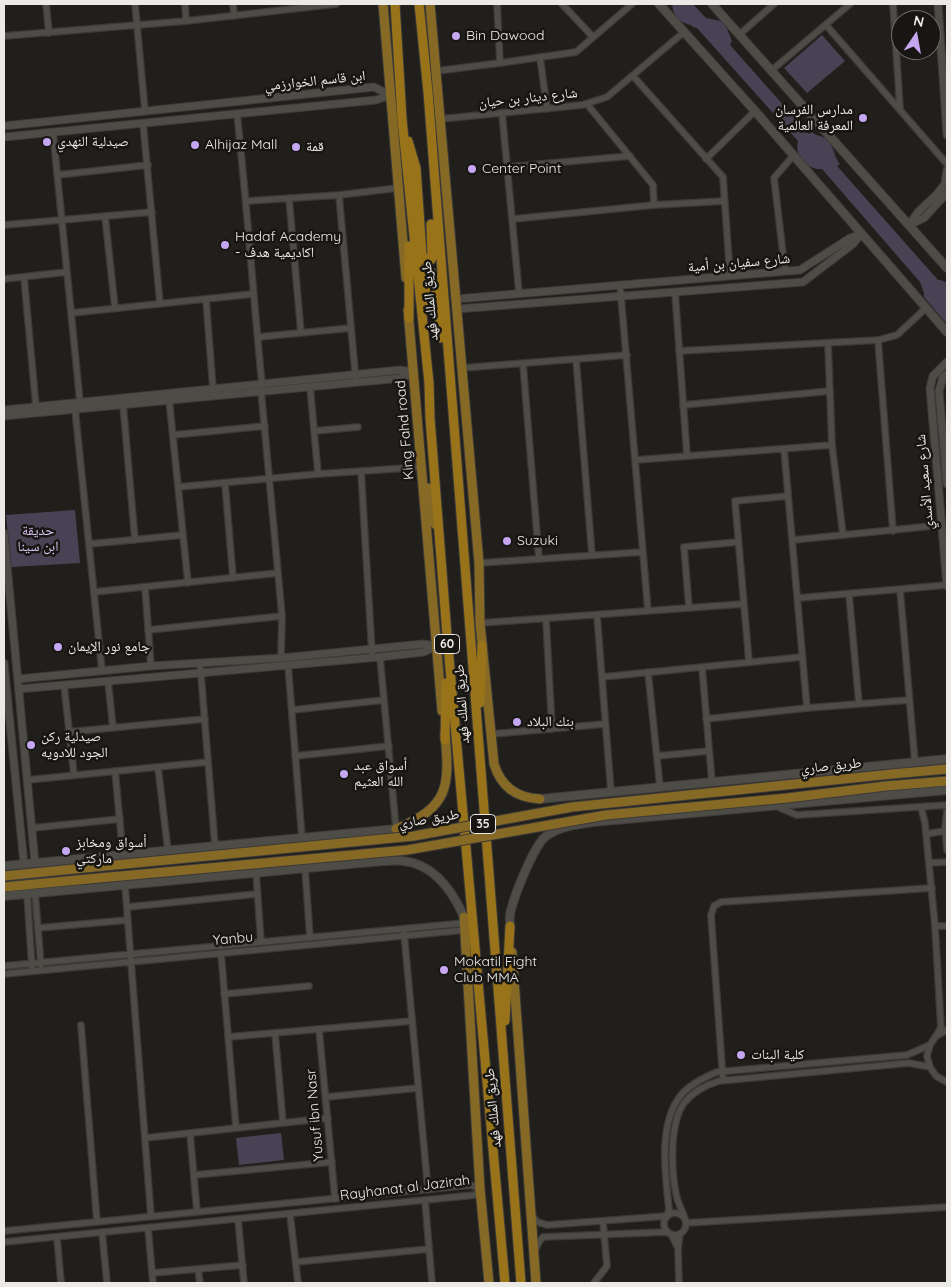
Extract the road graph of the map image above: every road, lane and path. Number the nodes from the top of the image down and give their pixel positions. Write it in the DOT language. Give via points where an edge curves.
graph roads {
  1 [pos="46,4"];
  2 [pos="135,4"];
  3 [pos="184,4"];
  4 [pos="233,4"];
  5 [pos="321,4"];
  6 [pos="336,4"];
  7 [pos="383,4"];
  8 [pos="394,4"];
  9 [pos="419,4"];
  10 [pos="430,4"];
  11 [pos="497,4"];
  12 [pos="562,4"];
  13 [pos="632,4"];
  14 [pos="659,4"];
  15 [pos="712,4"];
  16 [pos="774,4"];
  17 [pos="850,4"];
  18 [pos="893,4"];
  19 [pos="938,4"];
  20 [pos="234,16"];
  21 [pos="186,21"];
  22 [pos="826,24"];
  23 [pos="137,26"];
  24 [pos="684,32"];
  25 [pos="49,33"];
  26 [pos="740,34"];
  27 [pos="4,36"];
  28 [pos="593,37"];
  29 [pos="945,51"];
  30 [pos="540,57"];
  31 [pos="500,63"];
  32 [pos="772,70"];
  33 [pos="436,71"];
  34 [pos="633,76"];
  35 [pos="390,94"];
  36 [pos="587,104"];
  37 [pos="188,107"];
  38 [pos="900,108"];
  39 [pos="547,109"];
  40 [pos="145,111"];
  41 [pos="756,112"];
  42 [pos="502,113"];
  43 [pos="237,114"];
  44 [pos="190,119"];
  45 [pos="402,119"];
  46 [pos="440,120"];
  47 [pos="143,123"];
  48 [pos="4,126"];
  49 [pos="429,128"];
  50 [pos="53,132"];
  51 [pos="947,135"];
  52 [pos="4,137"];
  53 [pos="630,156"];
  54 [pos="793,156"];
  55 [pos="706,159"];
  56 [pos="947,164"];
  57 [pos="148,165"];
  58 [pos="508,167"];
  59 [pos="947,170"];
  60 [pos="57,175"];
  61 [pos="398,188"];
  62 [pos="409,193"];
  63 [pos="947,194"];
  64 [pos="339,195"];
  65 [pos="289,198"];
  66 [pos="247,201"];
  67 [pos="724,202"];
  68 [pos="654,205"];
  69 [pos="152,212"];
  70 [pos="105,216"];
  71 [pos="513,219"];
  72 [pos="62,220"];
  73 [pos="4,225"];
  74 [pos="909,225"];
  75 [pos="862,234"];
  76 [pos="947,268"];
  77 [pos="785,271"];
  78 [pos="67,272"];
  79 [pos="730,276"];
  80 [pos="24,277"];
  81 [pos="4,279"];
  82 [pos="620,285"];
  83 [pos="675,292"];
  84 [pos="253,294"];
  85 [pos="519,294"];
  86 [pos="622,296"];
  87 [pos="206,299"];
  88 [pos="456,299"];
  89 [pos="160,304"];
  90 [pos="116,308"];
  91 [pos="926,308"];
  92 [pos="457,309"];
  93 [pos="71,313"];
  94 [pos="409,318"];
  95 [pos="947,325"];
  96 [pos="351,328"];
  97 [pos="301,332"];
  98 [pos="947,332"];
  99 [pos="258,336"];
  100 [pos="878,340"];
  101 [pos="828,343"];
  102 [pos="679,351"];
  103 [pos="627,355"];
  104 [pos="576,359"];
  105 [pos="947,362"];
  106 [pos="523,364"];
  107 [pos="462,368"];
  108 [pos="414,372"];
  109 [pos="945,376"];
  110 [pos="356,378"];
  111 [pos="429,384"];
  112 [pos="310,386"];
  113 [pos="262,387"];
  114 [pos="213,389"];
  115 [pos="830,391"];
  116 [pos="169,399"];
  117 [pos="80,402"];
  118 [pos="123,404"];
  119 [pos="684,405"];
  120 [pos="36,407"];
  121 [pos="75,409"];
  122 [pos="4,410"];
  123 [pos="4,416"];
  124 [pos="418,421"];
  125 [pos="453,422"];
  126 [pos="265,426"];
  127 [pos="358,427"];
  128 [pos="314,431"];
  129 [pos="173,435"];
  130 [pos="832,445"];
  131 [pos="784,449"];
  132 [pos="687,455"];
  133 [pos="636,460"];
  134 [pos="422,467"];
  135 [pos="361,471"];
  136 [pos="318,474"];
  137 [pos="270,479"];
  138 [pos="225,483"];
  139 [pos="947,484"];
  140 [pos="178,487"];
  141 [pos="788,496"];
  142 [pos="942,525"];
  143 [pos="893,531"];
  144 [pos="4,533"];
  145 [pos="183,535"];
  146 [pos="843,535"];
  147 [pos="136,540"];
  148 [pos="793,540"];
  149 [pos="738,542"];
  150 [pos="89,544"];
  151 [pos="644,552"];
  152 [pos="440,553"];
  153 [pos="592,555"];
  154 [pos="539,559"];
  155 [pos="479,563"];
  156 [pos="278,573"];
  157 [pos="233,578"];
  158 [pos="188,583"];
  159 [pos="947,585"];
  160 [pos="145,587"];
  161 [pos="900,589"];
  162 [pos="94,592"];
  163 [pos="848,594"];
  164 [pos="798,598"];
  165 [pos="744,604"];
  166 [pos="689,608"];
  167 [pos="648,611"];
  168 [pos="598,615"];
  169 [pos="282,616"];
  170 [pos="546,619"];
  171 [pos="480,623"];
  172 [pos="148,630"];
  173 [pos="446,635"];
  174 [pos="482,645"];
  175 [pos="436,646"];
  176 [pos="372,649"];
  177 [pos="371,657"];
  178 [pos="380,657"];
  179 [pos="802,657"];
  180 [pos="281,658"];
  181 [pos="749,662"];
  182 [pos="4,663"];
  183 [pos="200,663"];
  184 [pos="288,665"];
  185 [pos="151,666"];
  186 [pos="702,667"];
  187 [pos="102,671"];
  188 [pos="648,672"];
  189 [pos="201,673"];
  190 [pos="602,676"];
  191 [pos="18,679"];
  192 [pos="108,681"];
  193 [pos="64,685"];
  194 [pos="19,689"];
  195 [pos="384,700"];
  196 [pos="909,700"];
  197 [pos="859,704"];
  198 [pos="807,708"];
  199 [pos="292,710"];
  200 [pos="205,719"];
  201 [pos="706,719"];
  202 [pos="605,724"];
  203 [pos="113,728"];
  204 [pos="552,729"];
  205 [pos="68,732"];
  206 [pos="492,734"];
  207 [pos="12,739"];
  208 [pos="4,740"];
  209 [pos="445,740"];
  210 [pos="389,746"];
  211 [pos="479,746"];
  212 [pos="709,751"];
  213 [pos="295,756"];
  214 [pos="657,756"];
  215 [pos="947,760"];
  216 [pos="208,762"];
  217 [pos="915,763"];
  218 [pos="158,767"];
  219 [pos="947,767"];
  220 [pos="115,772"];
  221 [pos="74,775"];
  222 [pos="27,780"];
  223 [pos="947,780"];
  224 [pos="712,782"];
  225 [pos="660,787"];
  226 [pos="947,790"];
  227 [pos="611,792"];
  228 [pos="540,799"];
  229 [pos="947,805"];
  230 [pos="776,806"];
  231 [pos="920,807"];
  232 [pos="947,811"];
  233 [pos="120,819"];
  234 [pos="32,828"];
  235 [pos="396,829"];
  236 [pos="946,831"];
  237 [pos="926,834"];
  238 [pos="302,838"];
  239 [pos="215,846"];
  240 [pos="947,850"];
  241 [pos="168,851"];
  242 [pos="123,855"];
  243 [pos="947,862"];
  244 [pos="35,863"];
  245 [pos="929,863"];
  246 [pos="24,864"];
  247 [pos="4,866"];
  248 [pos="305,868"];
  249 [pos="256,872"];
  250 [pos="4,876"];
  251 [pos="125,885"];
  252 [pos="4,887"];
  253 [pos="932,888"];
  254 [pos="35,893"];
  255 [pos="26,894"];
  256 [pos="257,894"];
  257 [pos="4,896"];
  258 [pos="127,907"];
  259 [pos="128,920"];
  260 [pos="465,924"];
  261 [pos="510,926"];
  262 [pos="935,926"];
  263 [pos="947,926"];
  264 [pos="38,928"];
  265 [pos="404,932"];
  266 [pos="310,938"];
  267 [pos="261,942"];
  268 [pos="221,953"];
  269 [pos="131,954"];
  270 [pos="41,962"];
  271 [pos="131,962"];
  272 [pos="32,963"];
  273 [pos="4,966"];
  274 [pos="42,970"];
  275 [pos="32,971"];
  276 [pos="4,974"];
  277 [pos="309,986"];
  278 [pos="224,994"];
  279 [pos="412,1021"];
  280 [pos="81,1025"];
  281 [pos="319,1029"];
  282 [pos="947,1030"];
  283 [pos="275,1033"];
  284 [pos="936,1036"];
  285 [pos="228,1037"];
  286 [pos="930,1045"];
  287 [pos="503,1059"];
  288 [pos="829,1062"];
  289 [pos="930,1067"];
  290 [pos="830,1071"];
  291 [pos="722,1072"];
  292 [pos="723,1080"];
  293 [pos="947,1082"];
  294 [pos="418,1088"];
  295 [pos="326,1097"];
  296 [pos="328,1118"];
  297 [pos="283,1123"];
  298 [pos="236,1128"];
  299 [pos="190,1133"];
  300 [pos="145,1138"];
  301 [pos="332,1162"];
  302 [pos="194,1175"];
  303 [pos="480,1189"];
  304 [pos="428,1190"];
  305 [pos="335,1199"];
  306 [pos="424,1200"];
  307 [pos="947,1207"];
  308 [pos="197,1212"];
  309 [pos="177,1214"];
  310 [pos="290,1214"];
  311 [pos="531,1214"];
  312 [pos="151,1216"];
  313 [pos="667,1216"];
  314 [pos="238,1219"];
  315 [pos="686,1221"];
  316 [pos="97,1222"];
  317 [pos="603,1222"];
  318 [pos="178,1225"];
  319 [pos="148,1228"];
  320 [pos="4,1231"];
  321 [pos="102,1232"];
  322 [pos="669,1233"];
  323 [pos="605,1234"];
  324 [pos="680,1234"];
  325 [pos="57,1237"];
  326 [pos="4,1242"];
  327 [pos="678,1248"];
  328 [pos="429,1249"];
  329 [pos="534,1256"];
  330 [pos="296,1262"];
  331 [pos="243,1265"];
  332 [pos="198,1269"];
  333 [pos="152,1273"];
  334 [pos="61,1283"];
  335 [pos="107,1283"];
  336 [pos="153,1283"];
  337 [pos="200,1283"];
  338 [pos="244,1283"];
  339 [pos="298,1283"];
  340 [pos="432,1283"];
  341 [pos="489,1283"];
  342 [pos="504,1283"];
  343 [pos="522,1283"];
  344 [pos="536,1283"];
  345 [pos="594,1283"];
  346 [pos="680,1283"];
  1 -- 25 [label="street"];
  2 -- 23 [label="street"];
  3 -- 21 [label="street"];
  4 -- 20 [label="street"];
  5 -- 6 [label="street"];
  5 -- 20 [label="street"];
  7 -- 35 [label="main road, King Fahd road"];
  8 -- 45 [label="highway, طريق الملك فهد / 60"];
  9 -- 49 [label="highway, طريق الملك فهد / 60"];
  10 -- 33 [label="main road, طريق الملك فهد"];
  11 -- 31 [label="street"];
  12 -- 28 [label="street"];
  13 -- 28 [label="street"];
  14 -- 24 [label="main road"];
  15 -- 26 [label="main road"];
  16 -- 26 [label="street"];
  17 -- 22 [label="street"];
  18 -- 38 [label="street"];
  19 -- 29 [label="street"];
  20 -- 21 [label="street"];
  21 -- 23 [label="street"];
  22 -- 32 [label="street"];
  22 -- 38 [label="street"];
  23 -- 25 [label="street"];
  23 -- 40 [label="street"];
  24 -- 34 [label="street, شارع دينار بن حيان"];
  24 -- 41 [label="main road"];
  25 -- 27 [label="street"];
  26 -- 32 [label="main road"];
  28 -- 30 [label="street" via="576,52"];
  29 -- 51 [label="street"];
  30 -- 31 [label="street"];
  30 -- 39 [label="street"];
  31 -- 33 [label="street"];
  32 -- 74 [label="main road"];
  33 -- 46 [label="main road, طريق الملك فهد"];
  34 -- 36 [label="street, شارع دينار بن حيان" via="607,97"];
  34 -- 55 [label="street"];
  35 -- 37 [label="street, ابن قاسم الخوارزمي" via="374,87"];
  35 -- 43 [label="street, ابن قاسم الخوارزمي" via="376,100"];
  35 -- 61 [label="main road, King Fahd road"];
  36 -- 39 [label="street, شارع دينار بن حيان"];
  36 -- 53 [label="street"];
  37 -- 40 [label="street, ابن قاسم الخوارزمي"];
  37 -- 44 [label="street"];
  38 -- 56 [label="street"];
  39 -- 42 [label="street, شارع دينار بن حيان"];
  40 -- 48 [label="street, ابن قاسم الخوارزمي"];
  41 -- 54 [label="main road"];
  41 -- 55 [label="street"];
  42 -- 46 [label="street, شارع دينار بن حيان"];
  42 -- 58 [label="street"];
  43 -- 44 [label="street, ابن قاسم الخوارزمي"];
  43 -- 66 [label="street"];
  44 -- 47 [label="street, ابن قاسم الخوارزمي"];
  45 -- 49 [label="highway" via="416,168 425,261 432,258"];
  45 -- 62 [label="highway, طريق الملك فهد / 60"];
  46 -- 88 [label="main road, طريق الملك فهد"];
  47 -- 50 [label="street, ابن قاسم الخوارزمي"];
  47 -- 57 [label="street"];
  49 -- 125 [label="highway, طريق الملك فهد / 60"];
  50 -- 52 [label="street, ابن قاسم الخوارزمي"];
  50 -- 60 [label="street"];
  53 -- 58 [label="street"];
  53 -- 68 [label="street" via="653,185"];
  54 -- 75 [label="main road"];
  54 -- 77 [label="street" via="774,178"];
  55 -- 67 [label="street" via="723,177"];
  57 -- 60 [label="street"];
  57 -- 69 [label="street"];
  58 -- 71 [label="street"];
  59 -- 74 [label="street" via="945,184"];
  60 -- 72 [label="street"];
  61 -- 64 [label="street"];
  61 -- 94 [label="main road, King Fahd road"];
  62 -- 94 [label="highway"];
  62 -- 111 [label="highway, طريق الملك فهد / 60"];
  63 -- 74 [label="street" via="924,218"];
  64 -- 65 [label="street"];
  64 -- 96 [label="street"];
  65 -- 66 [label="street"];
  65 -- 97 [label="street"];
  66 -- 84 [label="street"];
  67 -- 68 [label="street"];
  67 -- 79 [label="street"];
  68 -- 71 [label="street"];
  69 -- 70 [label="street"];
  69 -- 89 [label="street"];
  70 -- 72 [label="street"];
  70 -- 90 [label="street"];
  71 -- 85 [label="street"];
  72 -- 73 [label="street"];
  72 -- 78 [label="street"];
  74 -- 76 [label="main road"];
  75 -- 77 [label="street, شارع سفيان بن أمية" via="850,238 800,270"];
  75 -- 83 [label="street, شارع سفيان بن أمية" via="803,282"];
  75 -- 91 [label="main road"];
  77 -- 79 [label="street, شارع سفيان بن أمية"];
  78 -- 80 [label="street"];
  78 -- 93 [label="street"];
  79 -- 82 [label="street, شارع سفيان بن أمية"];
  80 -- 81 [label="street"];
  80 -- 120 [label="street"];
  82 -- 85 [label="street, شارع سفيان بن أمية"];
  82 -- 86 [label="street"];
  83 -- 86 [label="street, شارع سفيان بن أمية"];
  83 -- 102 [label="street"];
  84 -- 87 [label="street"];
  84 -- 99 [label="street"];
  85 -- 88 [label="street, شارع سفيان بن أمية"];
  86 -- 92 [label="street, شارع سفيان بن أمية"];
  86 -- 103 [label="street"];
  87 -- 89 [label="street"];
  87 -- 114 [label="street"];
  88 -- 92 [label="main road, طريق الملك فهد"];
  89 -- 90 [label="street"];
  90 -- 93 [label="street"];
  91 -- 95 [label="main road"];
  91 -- 98 [label="main road"];
  91 -- 100 [label="street" via="897,334"];
  92 -- 107 [label="main road, طريق الملك فهد"];
  93 -- 117 [label="street"];
  94 -- 108 [label="main road, King Fahd road"];
  96 -- 97 [label="street"];
  96 -- 110 [label="street"];
  97 -- 99 [label="street"];
  99 -- 113 [label="street"];
  100 -- 101 [label="street"];
  100 -- 143 [label="street"];
  101 -- 102 [label="street"];
  101 -- 115 [label="street"];
  102 -- 119 [label="street"];
  103 -- 104 [label="street"];
  103 -- 133 [label="street"];
  104 -- 106 [label="street"];
  104 -- 153 [label="street"];
  105 -- 142 [label="street, شارع سعيد الأسدي" via="933,376 930,388"];
  106 -- 107 [label="street"];
  106 -- 154 [label="street"];
  107 -- 155 [label="main road, طريق الملك فهد"];
  108 -- 110 [label="street" via="402,378"];
  108 -- 124 [label="main road, King Fahd road"];
  109 -- 139 [label="street, شارع سعيد الأسدي" via="939,391"];
  110 -- 112 [label="street"];
  110 -- 113 [label="street"];
  111 -- 125 [label="highway" via="424,281 428,273 432,273"];
  111 -- 152 [label="highway, طريق الملك فهد / 60"];
  112 -- 113 [label="street"];
  112 -- 128 [label="street"];
  113 -- 114 [label="street"];
  113 -- 116 [label="street"];
  113 -- 126 [label="street"];
  114 -- 117 [label="street"];
  115 -- 119 [label="street"];
  115 -- 130 [label="street"];
  116 -- 118 [label="street"];
  116 -- 129 [label="street"];
  117 -- 120 [label="street"];
  118 -- 121 [label="street"];
  118 -- 147 [label="street"];
  119 -- 132 [label="street"];
  120 -- 122 [label="street"];
  121 -- 123 [label="street"];
  121 -- 150 [label="street"];
  124 -- 134 [label="main road, King Fahd road"];
  124 -- 152 [label="main road, طريق الملك فهد"];
  125 -- 211 [label="highway, طريق الملك فهد / 60"];
  126 -- 129 [label="street"];
  126 -- 137 [label="street"];
  127 -- 128 [label="street"];
  128 -- 136 [label="street"];
  129 -- 140 [label="street"];
  130 -- 131 [label="street"];
  130 -- 146 [label="street"];
  131 -- 132 [label="street"];
  131 -- 141 [label="street"];
  132 -- 133 [label="street"];
  133 -- 151 [label="street"];
  134 -- 135 [label="street"];
  134 -- 175 [label="main road, King Fahd road"];
  135 -- 136 [label="street"];
  135 -- 176 [label="street"];
  136 -- 137 [label="street"];
  137 -- 138 [label="street"];
  137 -- 156 [label="street"];
  138 -- 140 [label="street"];
  138 -- 157 [label="street"];
  140 -- 145 [label="street"];
  141 -- 148 [label="street"];
  141 -- 149 [label="street" via="735,501"];
  142 -- 143 [label="street"];
  142 -- 159 [label="street, شارع سعيد الأسدي"];
  143 -- 146 [label="street"];
  144 -- 191 [label="street"];
  145 -- 147 [label="street"];
  145 -- 158 [label="street"];
  146 -- 148 [label="street"];
  147 -- 150 [label="street"];
  148 -- 164 [label="street"];
  149 -- 165 [label="street"];
  149 -- 166 [label="street" via="684,547"];
  150 -- 162 [label="street"];
  151 -- 153 [label="street"];
  151 -- 167 [label="street"];
  152 -- 173 [label="highway, طريق الملك فهد / 60"];
  153 -- 154 [label="street"];
  154 -- 155 [label="street"];
  155 -- 171 [label="main road, طريق الملك فهد"];
  156 -- 157 [label="street"];
  156 -- 169 [label="street"];
  157 -- 158 [label="street"];
  158 -- 160 [label="street"];
  159 -- 161 [label="street"];
  160 -- 162 [label="street"];
  160 -- 172 [label="street"];
  161 -- 163 [label="street"];
  161 -- 196 [label="street"];
  162 -- 187 [label="street"];
  163 -- 164 [label="street"];
  163 -- 197 [label="street"];
  164 -- 179 [label="street"];
  165 -- 166 [label="street"];
  165 -- 181 [label="street"];
  166 -- 167 [label="street"];
  167 -- 168 [label="street"];
  168 -- 170 [label="street"];
  168 -- 190 [label="street"];
  169 -- 172 [label="street"];
  169 -- 180 [label="street"];
  170 -- 171 [label="street"];
  170 -- 204 [label="street"];
  171 -- 174 [label="main road, طريق الملك فهد"];
  172 -- 185 [label="street"];
  173 -- 209 [label="highway"];
  173 -- 342 [label="highway, طريق الملك فهد / 60"];
  174 -- 206 [label="main road, طريق الملك فهد"];
  174 -- 211 [label="highway"];
  175 -- 176 [label="street" via="423,644"];
  175 -- 178 [label="street" via="424,652"];
  175 -- 209 [label="main road, King Fahd road"];
  176 -- 177 [label="street"];
  176 -- 180 [label="street"];
  177 -- 178 [label="street"];
  177 -- 184 [label="street"];
  178 -- 195 [label="street"];
  179 -- 181 [label="street"];
  179 -- 198 [label="street"];
  180 -- 183 [label="street"];
  181 -- 186 [label="street"];
  182 -- 207 [label="street"];
  183 -- 185 [label="street"];
  183 -- 189 [label="street"];
  184 -- 189 [label="street"];
  184 -- 199 [label="street"];
  185 -- 187 [label="street"];
  186 -- 188 [label="street"];
  186 -- 201 [label="street"];
  187 -- 191 [label="street"];
  188 -- 190 [label="street"];
  188 -- 214 [label="street"];
  189 -- 192 [label="street"];
  189 -- 200 [label="street"];
  190 -- 202 [label="street"];
  191 -- 194 [label="street"];
  192 -- 193 [label="street"];
  192 -- 203 [label="street"];
  193 -- 194 [label="street"];
  193 -- 205 [label="street"];
  194 -- 222 [label="street"];
  195 -- 199 [label="street"];
  195 -- 210 [label="street"];
  196 -- 197 [label="street"];
  196 -- 217 [label="street"];
  197 -- 198 [label="street"];
  198 -- 201 [label="street"];
  199 -- 213 [label="street"];
  200 -- 203 [label="street"];
  200 -- 216 [label="street"];
  201 -- 212 [label="street"];
  202 -- 204 [label="street"];
  202 -- 227 [label="street"];
  203 -- 205 [label="street"];
  204 -- 206 [label="street"];
  205 -- 221 [label="street"];
  206 -- 228 [label="main road, طريق الملك فهد" via="494,764 503,784 512,792"];
  207 -- 208 [label="street"];
  207 -- 246 [label="street"];
  209 -- 235 [label="main road, King Fahd road" via="447,779 439,799 416,821"];
  210 -- 213 [label="street"];
  210 -- 235 [label="street"];
  211 -- 287 [label="highway, طريق الملك فهد / 60"];
  212 -- 214 [label="street"];
  212 -- 224 [label="street"];
  213 -- 238 [label="street"];
  214 -- 225 [label="street"];
  215 -- 217 [label="main road"];
  216 -- 218 [label="street"];
  216 -- 239 [label="street"];
  217 -- 224 [label="main road"];
  218 -- 220 [label="street"];
  218 -- 241 [label="street"];
  219 -- 250 [label="main road, طريق صاري / 35, bridge" via="572,807 414,836"];
  220 -- 221 [label="street"];
  220 -- 233 [label="street"];
  221 -- 222 [label="street"];
  222 -- 234 [label="street"];
  223 -- 252 [label="main road, طريق صاري / 35, bridge" via="606,815 407,850"];
  224 -- 225 [label="main road"];
  225 -- 227 [label="main road"];
  226 -- 230 [label="main road"];
  227 -- 228 [label="main road"];
  229 -- 231 [label="street"];
  230 -- 231 [label="street" via="797,815"];
  230 -- 261 [label="main road" via="593,822 562,828 545,838 535,852 512,905"];
  231 -- 237 [label="street"];
  232 -- 236 [label="street"];
  233 -- 234 [label="street"];
  233 -- 242 [label="street"];
  234 -- 244 [label="street"];
  235 -- 238 [label="main road"];
  236 -- 237 [label="street"];
  236 -- 240 [label="street"];
  237 -- 245 [label="street"];
  238 -- 239 [label="main road"];
  239 -- 241 [label="main road"];
  241 -- 242 [label="main road"];
  242 -- 244 [label="main road"];
  243 -- 245 [label="street"];
  244 -- 246 [label="main road"];
  245 -- 253 [label="street"];
  246 -- 247 [label="main road"];
  248 -- 249 [label="main road"];
  248 -- 260 [label="main road" via="384,861 416,864 440,879 457,902"];
  248 -- 266 [label="street"];
  249 -- 251 [label="main road"];
  249 -- 256 [label="street"];
  251 -- 254 [label="main road"];
  251 -- 258 [label="street"];
  253 -- 262 [label="street"];
  253 -- 291 [label="street" via="721,902 714,906 711,915"];
  254 -- 255 [label="main road"];
  254 -- 264 [label="street"];
  255 -- 257 [label="main road"];
  255 -- 272 [label="street"];
  256 -- 258 [label="street"];
  256 -- 267 [label="street"];
  258 -- 259 [label="street"];
  259 -- 264 [label="street"];
  259 -- 269 [label="street"];
  260 -- 265 [label="street, Yanbu"];
  260 -- 303 [label="main road"];
  261 -- 287 [label="highway"];
  261 -- 311 [label="main road"];
  262 -- 263 [label="street"];
  262 -- 284 [label="street" via="941,1028"];
  264 -- 270 [label="street"];
  265 -- 266 [label="street, Yanbu"];
  265 -- 268 [label="street, Yanbu"];
  265 -- 279 [label="street"];
  266 -- 267 [label="street, Yanbu"];
  267 -- 269 [label="street, Yanbu"];
  268 -- 271 [label="street, Yanbu"];
  268 -- 278 [label="street"];
  269 -- 270 [label="street, Yanbu"];
  269 -- 271 [label="street"];
  270 -- 272 [label="street, Yanbu"];
  270 -- 274 [label="street"];
  271 -- 274 [label="street, Yanbu"];
  271 -- 300 [label="street"];
  272 -- 273 [label="street, Yanbu"];
  272 -- 275 [label="street"];
  274 -- 275 [label="street, Yanbu"];
  275 -- 276 [label="street, Yanbu"];
  277 -- 278 [label="street"];
  278 -- 285 [label="street"];
  279 -- 281 [label="street"];
  279 -- 294 [label="street"];
  280 -- 316 [label="street"];
  281 -- 283 [label="street"];
  281 -- 295 [label="street, Yusuf ibn Nasr"];
  282 -- 284 [label="street"];
  283 -- 285 [label="street"];
  283 -- 297 [label="street"];
  284 -- 286 [label="street"];
  285 -- 298 [label="street"];
  286 -- 288 [label="street" via="908,1055"];
  286 -- 289 [label="street" via="927,1056"];
  287 -- 343 [label="highway, طريق الملك فهد / 60"];
  288 -- 290 [label="street"];
  288 -- 291 [label="street"];
  289 -- 290 [label="street" via="909,1063"];
  289 -- 293 [label="street" via="936,1076"];
  290 -- 292 [label="street"];
  291 -- 292 [label="street"];
  291 -- 313 [label="street" via="701,1079 681,1094 669,1119 665,1137"];
  292 -- 315 [label="street" via="696,1092 684,1104 676,1120 674,1174 677,1198"];
  294 -- 295 [label="street"];
  294 -- 304 [label="street"];
  295 -- 296 [label="street, Yusuf ibn Nasr"];
  296 -- 297 [label="street"];
  296 -- 301 [label="street, Yusuf ibn Nasr"];
  297 -- 298 [label="street"];
  298 -- 299 [label="street"];
  299 -- 300 [label="street"];
  299 -- 302 [label="street"];
  300 -- 312 [label="street"];
  301 -- 302 [label="street"];
  301 -- 305 [label="street, Yusuf ibn Nasr"];
  302 -- 308 [label="street"];
  303 -- 304 [label="street, Rayhanat al Jazirah" via="471,1185"];
  303 -- 306 [label="street, Rayhanat al Jazirah" via="475,1195"];
  303 -- 341 [label="main road"];
  304 -- 305 [label="street, Rayhanat al Jazirah"];
  305 -- 308 [label="street, Rayhanat al Jazirah"];
  306 -- 310 [label="street, Rayhanat al Jazirah"];
  306 -- 328 [label="street"];
  307 -- 315 [label="street"];
  308 -- 309 [label="street, Rayhanat al Jazirah"];
  309 -- 312 [label="street, Rayhanat al Jazirah"];
  309 -- 318 [label="street"];
  310 -- 314 [label="street, Rayhanat al Jazirah"];
  310 -- 330 [label="street"];
  311 -- 317 [label="street" via="537,1222 547,1225"];
  311 -- 329 [label="main road"];
  312 -- 316 [label="street, Rayhanat al Jazirah"];
  313 -- 315 [label="street" via="679,1213"];
  313 -- 317 [label="street"];
  313 -- 322 [label="street" via="664,1224"];
  314 -- 318 [label="street, Rayhanat al Jazirah"];
  314 -- 331 [label="street"];
  315 -- 324 [label="street" via="686,1228"];
  316 -- 320 [label="street, Rayhanat al Jazirah"];
  317 -- 323 [label="street"];
  318 -- 319 [label="street, Rayhanat al Jazirah"];
  319 -- 321 [label="street, Rayhanat al Jazirah"];
  319 -- 333 [label="street"];
  321 -- 325 [label="street, Rayhanat al Jazirah"];
  321 -- 335 [label="street"];
  322 -- 323 [label="street"];
  322 -- 324 [label="street"];
  322 -- 327 [label="street"];
  323 -- 329 [label="street" via="543,1237"];
  323 -- 345 [label="street" via="607,1266"];
  324 -- 327 [label="street"];
  325 -- 326 [label="street, Rayhanat al Jazirah"];
  325 -- 334 [label="street"];
  327 -- 346 [label="street"];
  328 -- 330 [label="street"];
  328 -- 340 [label="street"];
  329 -- 344 [label="main road"];
  330 -- 339 [label="street"];
  331 -- 332 [label="street"];
  331 -- 338 [label="street"];
  332 -- 333 [label="street"];
  332 -- 337 [label="street"];
  333 -- 336 [label="street"];
}
